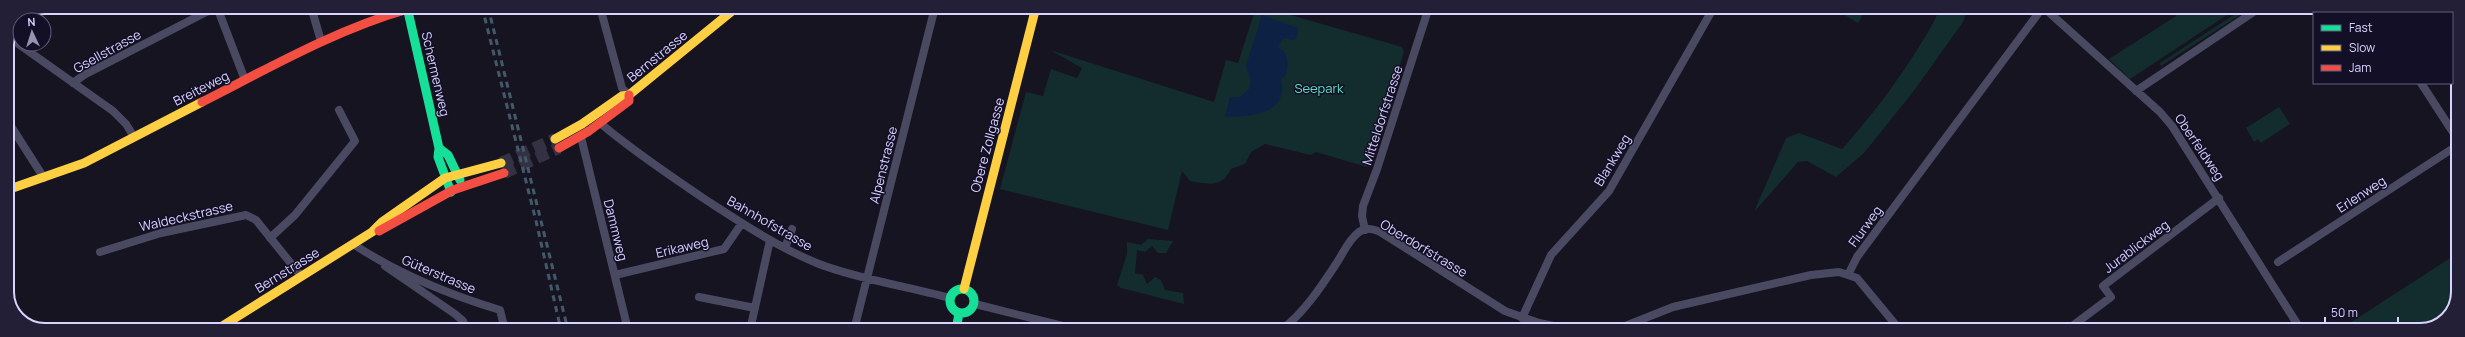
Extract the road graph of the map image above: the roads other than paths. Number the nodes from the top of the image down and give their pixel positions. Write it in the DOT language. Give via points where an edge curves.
graph roads {
  1 [pos="203,14"];
  2 [pos="220,14"];
  3 [pos="313,14"];
  4 [pos="388,14"];
  5 [pos="408,14"];
  6 [pos="602,14"];
  7 [pos="730,14"];
  8 [pos="933,14"];
  9 [pos="1034,14"];
  10 [pos="1427,14"];
  11 [pos="1710,14"];
  12 [pos="2038,14"];
  13 [pos="2051,14"];
  14 [pos="2250,14"];
  15 [pos="15,41"];
  16 [pos="321,41"];
  17 [pos="245,80"];
  18 [pos="74,83"];
  19 [pos="2422,84"];
  20 [pos="2136,90"];
  21 [pos="630,96"];
  22 [pos="339,110"];
  23 [pos="597,120"];
  24 [pos="2451,129"];
  25 [pos="14,131"];
  26 [pos="581,136"];
  27 [pos="134,137"];
  28 [pos="555,139"];
  29 [pos="439,148"];
  30 [pos="559,148"];
  31 [pos="2451,150"];
  32 [pos="501,163"];
  33 [pos="458,173"];
  34 [pos="504,173"];
  35 [pos="44,178"];
  36 [pos="442,180"];
  37 [pos="462,186"];
  38 [pos="14,188"];
  39 [pos="450,192"];
  40 [pos="2219,198"];
  41 [pos="742,223"];
  42 [pos="792,229"];
  43 [pos="1365,230"];
  44 [pos="372,232"];
  45 [pos="270,238"];
  46 [pos="770,240"];
  47 [pos="353,244"];
  48 [pos="785,248"];
  49 [pos="100,252"];
  50 [pos="2278,262"];
  51 [pos="381,263"];
  52 [pos="1849,273"];
  53 [pos="615,275"];
  54 [pos="300,276"];
  55 [pos="866,278"];
  56 [pos="964,289"];
  57 [pos="699,297"];
  58 [pos="950,298"];
  59 [pos="975,304"];
  60 [pos="755,308"];
  61 [pos="959,313"];
  62 [pos="1522,318"];
  63 [pos="227,323"];
  64 [pos="464,323"];
  65 [pos="503,323"];
  66 [pos="626,323"];
  67 [pos="752,323"];
  68 [pos="856,323"];
  69 [pos="957,323"];
  70 [pos="1050,323"];
  71 [pos="1288,323"];
  72 [pos="1538,323"];
  73 [pos="1634,323"];
  74 [pos="1894,323"];
  75 [pos="2076,323"];
  76 [pos="2298,323"];
  1 -- 18 [label="street, Gsellstrasse" via="84,75"];
  2 -- 17 [label="street"];
  3 -- 16 [label="street"];
  4 -- 16 [label="street, Breiteweg"];
  5 -- 29 [label="street, Schermenweg"];
  6 -- 21 [label="street" via="622,88"];
  7 -- 21 [label="street, Bernstrasse"];
  8 -- 55 [label="street, Alpenstrasse"];
  9 -- 56 [label="street, Obere Zollgasse"];
  10 -- 43 [label="street, Mitteldorfstrasse" via="1363,206"];
  11 -- 62 [label="street, Blankweg" via="1609,191 1552,255"];
  12 -- 52 [label="street, Flurweg" via="1858,257"];
  13 -- 20 [label="street, Oberfeldweg"];
  14 -- 20 [label="street"];
  15 -- 18 [label="street"];
  16 -- 17 [label="street, Breiteweg"];
  17 -- 27 [label="street, Breiteweg"];
  18 -- 27 [label="street" via="119,116"];
  19 -- 24 [label="street"];
  20 -- 40 [label="street, Oberfeldweg" via="2172,126"];
  21 -- 23 [label="street, Bernstrasse" via="622,96"];
  22 -- 45 [label="street" via="355,141 295,215"];
  23 -- 26 [label="street, Bernstrasse"];
  23 -- 28 [label="street, Bernstrasse"];
  23 -- 41 [label="street, Bahnhofstrasse" via="620,141"];
  25 -- 35 [label="street"];
  26 -- 30 [label="street, Bernstrasse"];
  26 -- 53 [label="street, Dammweg"];
  27 -- 35 [label="street, Breiteweg" via="84,163"];
  29 -- 33 [label="street, Schermenweg" via="448,155"];
  29 -- 36 [label="street, Schermenweg"];
  31 -- 50 [label="street, Erlenweg"];
  32 -- 33 [label="street, Bernstrasse"];
  33 -- 36 [label="street, Bernstrasse"];
  33 -- 37 [label="street, Schermenweg"];
  34 -- 37 [label="street, Bernstrasse"];
  35 -- 38 [label="street, Breiteweg"];
  36 -- 39 [label="street, Schermenweg"];
  36 -- 44 [label="street, Bernstrasse" via="382,222"];
  37 -- 39 [label="street, Bernstrasse"];
  39 -- 44 [label="street, Bernstrasse" via="386,229"];
  40 -- 75 [label="street, Jurablickweg" via="2103,286 2111,297"];
  40 -- 76 [label="street, Oberfeldweg"];
  41 -- 46 [label="street, Bahnhofstrasse"];
  41 -- 53 [label="street, Erikaweg" via="724,249"];
  42 -- 48 [label="street"];
  43 -- 62 [label="street, Oberdorfstrasse" via="1378,231 1494,305"];
  43 -- 71 [label="street, Oberdorfstrasse" via="1352,239 1305,306"];
  44 -- 47 [label="street, Bernstrasse"];
  45 -- 49 [label="street, Waldeckstrasse" via="254,218 241,215 161,233"];
  45 -- 54 [label="street, Waldeckstrasse"];
  46 -- 48 [label="street, Bahnhofstrasse"];
  46 -- 60 [label="street"];
  47 -- 51 [label="street, Güterstrasse"];
  47 -- 54 [label="street, Bernstrasse"];
  48 -- 55 [label="street, Bahnhofstrasse" via="826,266"];
  51 -- 64 [label="street" via="393,274 455,314"];
  51 -- 65 [label="street, Güterstrasse" via="479,304 500,310"];
  52 -- 73 [label="street" via="1812,274 1673,307"];
  52 -- 74 [label="street" via="1860,282"];
  53 -- 66 [label="street, Dammweg"];
  54 -- 63 [label="street, Bernstrasse"];
  55 -- 58 [label="street, Bahnhofstrasse"];
  55 -- 68 [label="street, Alpenstrasse"];
  56 -- 58 [label="street" via="955,291"];
  56 -- 59 [label="street" via="973,294"];
  57 -- 60 [label="street"];
  58 -- 61 [label="street" via="952,308"];
  59 -- 61 [label="street" via="968,312"];
  59 -- 70 [label="street"];
  60 -- 67 [label="street"];
  61 -- 69 [label="street"];
  62 -- 72 [label="street, Oberdorfstrasse"];
}
